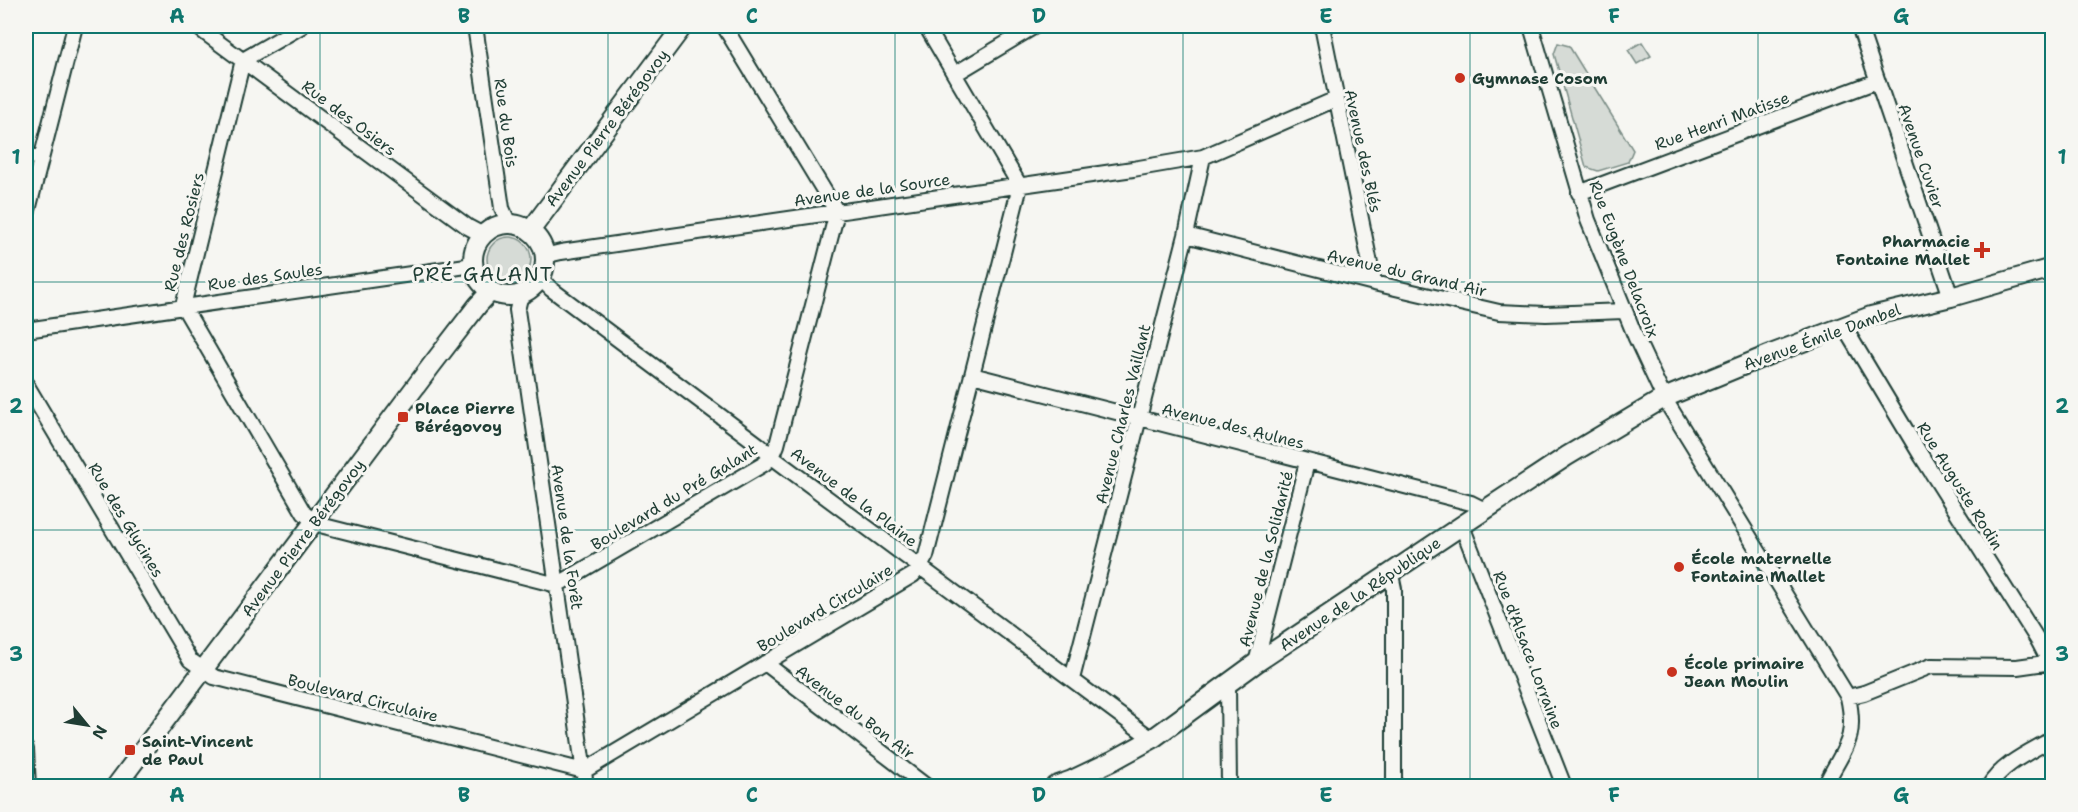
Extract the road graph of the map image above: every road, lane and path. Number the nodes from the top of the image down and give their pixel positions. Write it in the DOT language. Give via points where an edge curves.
graph roads {
  1 [pos="75,26"];
  2 [pos="196,26"];
  3 [pos="302,26"];
  4 [pos="475,26"];
  5 [pos="683,26"];
  6 [pos="724,26"];
  7 [pos="926,26"];
  8 [pos="1035,26"];
  9 [pos="1322,26"];
  10 [pos="1531,26"];
  11 [pos="1859,26"];
  12 [pos="243,60"];
  13 [pos="955,74"];
  14 [pos="1877,81"];
  15 [pos="1336,99"];
  16 [pos="26,154"];
  17 [pos="1203,157"];
  18 [pos="40,159"];
  19 [pos="1020,186"];
  20 [pos="1579,193"];
  21 [pos="837,212"];
  22 [pos="26,218"];
  23 [pos="509,224"];
  24 [pos="530,231"];
  25 [pos="483,235"];
  26 [pos="1186,235"];
  27 [pos="544,256"];
  28 [pos="473,265"];
  29 [pos="2052,268"];
  30 [pos="540,278"];
  31 [pos="1374,283"];
  32 [pos="491,291"];
  33 [pos="521,294"];
  34 [pos="1951,297"];
  35 [pos="183,306"];
  36 [pos="1624,311"];
  37 [pos="1844,327"];
  38 [pos="26,330"];
  39 [pos="972,375"];
  40 [pos="26,384"];
  41 [pos="1664,398"];
  42 [pos="1140,419"];
  43 [pos="772,457"];
  44 [pos="1307,462"];
  45 [pos="1485,510"];
  46 [pos="314,522"];
  47 [pos="1462,526"];
  48 [pos="921,567"];
  49 [pos="1391,574"];
  50 [pos="557,585"];
  51 [pos="765,663"];
  52 [pos="1256,663"];
  53 [pos="2052,664"];
  54 [pos="203,670"];
  55 [pos="1072,679"];
  56 [pos="1228,684"];
  57 [pos="1848,697"];
  58 [pos="1152,739"];
  59 [pos="2052,739"];
  60 [pos="26,749"];
  61 [pos="584,771"];
  62 [pos="1066,785"];
  63 [pos="28,786"];
  64 [pos="116,786"];
  65 [pos="586,786"];
  66 [pos="926,786"];
  67 [pos="1229,786"];
  68 [pos="1394,786"];
  69 [pos="1564,786"];
  70 [pos="1825,786"];
  71 [pos="1989,786"];
  1 -- 18 [label="street"];
  2 -- 12 [label="street, Rue des Osiers"];
  3 -- 12 [label="street"];
  4 -- 23 [label="street, Rue du Bois" via="502,208"];
  5 -- 24 [label="street, Avenue Pierre Bérégovoy"];
  6 -- 21 [label="street"];
  7 -- 13 [label="street"];
  8 -- 13 [label="street"];
  9 -- 15 [label="street, Avenue des Blés"];
  10 -- 20 [label="street, Rue Eugène Delacroix"];
  11 -- 14 [label="street, Avenue Cuvier"];
  12 -- 25 [label="street, Rue des Osiers"];
  12 -- 35 [label="street, Rue des Rosiers"];
  13 -- 19 [label="street"];
  14 -- 20 [label="street, Rue Henri Matisse"];
  14 -- 34 [label="street, Avenue Cuvier"];
  15 -- 17 [label="street, Avenue de la Source"];
  15 -- 31 [label="street, Avenue des Blés"];
  16 -- 18 [label="street"];
  17 -- 19 [label="street, Avenue de la Source"];
  17 -- 26 [label="street, Avenue Charles Vaillant"];
  18 -- 22 [label="street"];
  19 -- 21 [label="street, Avenue de la Source"];
  19 -- 39 [label="street"];
  20 -- 36 [label="street, Rue Eugène Delacroix"];
  21 -- 27 [label="street, Avenue de la Source"];
  21 -- 43 [label="street, Boulevard du Pré Galant"];
  23 -- 24 [label="street"];
  23 -- 25 [label="street"];
  24 -- 27 [label="street" via="539,240"];
  25 -- 28 [label="street" via="473,254"];
  26 -- 31 [label="street, Avenue du Grand Air"];
  26 -- 42 [label="street, Avenue Charles Vaillant"];
  27 -- 30 [label="street"];
  28 -- 32 [label="street"];
  28 -- 35 [label="street, Rue des Saules"];
  29 -- 34 [label="street, Avenue Émile Dambel"];
  30 -- 33 [label="street"];
  30 -- 43 [label="street, Avenue de la Plaine"];
  31 -- 36 [label="street, Avenue du Grand Air" via="1499,312"];
  32 -- 33 [label="street"];
  32 -- 46 [label="street, Avenue Pierre Bérégovoy"];
  33 -- 50 [label="street, Avenue de la Forêt" via="517,310"];
  34 -- 37 [label="street, Avenue Émile Dambel" via="1871,316"];
  35 -- 38 [label="street, Rue des Saules"];
  35 -- 46 [label="street, Rue des Rosiers" via="304,513"];
  36 -- 41 [label="street, Rue Eugène Delacroix"];
  37 -- 41 [label="street, Avenue Émile Dambel"];
  37 -- 53 [label="street, Rue Auguste Rodin"];
  39 -- 42 [label="street, Avenue des Aulnes"];
  39 -- 48 [label="street"];
  40 -- 54 [label="street, Rue des Glycines" via="190,660"];
  41 -- 45 [label="street, Avenue de la République"];
  41 -- 57 [label="street, Rue Eugène Delacroix"];
  42 -- 44 [label="street, Avenue des Aulnes"];
  42 -- 55 [label="street, Avenue Charles Vaillant"];
  43 -- 48 [label="street, Avenue de la Plaine"];
  43 -- 50 [label="street, Boulevard du Pré Galant"];
  44 -- 45 [label="street, Avenue des Aulnes" via="1471,503"];
  44 -- 52 [label="street, Avenue de la Solidarité"];
  45 -- 47 [label="street, Avenue de la République"];
  46 -- 50 [label="street"];
  46 -- 54 [label="street, Avenue Pierre Bérégovoy"];
  47 -- 49 [label="street, Avenue de la République"];
  47 -- 69 [label="street, Rue d'Alsace Lorraine"];
  48 -- 51 [label="street, Boulevard Circulaire"];
  48 -- 55 [label="street, Avenue de la Plaine"];
  49 -- 52 [label="street, Avenue de la République"];
  49 -- 68 [label="street"];
  50 -- 61 [label="street, Avenue de la Forêt"];
  51 -- 61 [label="street, Boulevard Circulaire"];
  51 -- 66 [label="street, Avenue du Bon Air"];
  52 -- 56 [label="street, Avenue de la République"];
  53 -- 57 [label="street" via="1931,666"];
  54 -- 61 [label="street, Boulevard Circulaire" via="214,677"];
  54 -- 64 [label="street, Avenue Pierre Bérégovoy"];
  55 -- 58 [label="street, Avenue de la Plaine"];
  56 -- 58 [label="street, Avenue de la République"];
  56 -- 67 [label="street"];
  57 -- 70 [label="street" via="1852,727 1847,746"];
  58 -- 62 [label="street, Avenue de la République"];
  59 -- 71 [label="street" via="1996,775"];
  60 -- 63 [label="street"];
  61 -- 65 [label="street, Avenue de la Forêt"];
}
